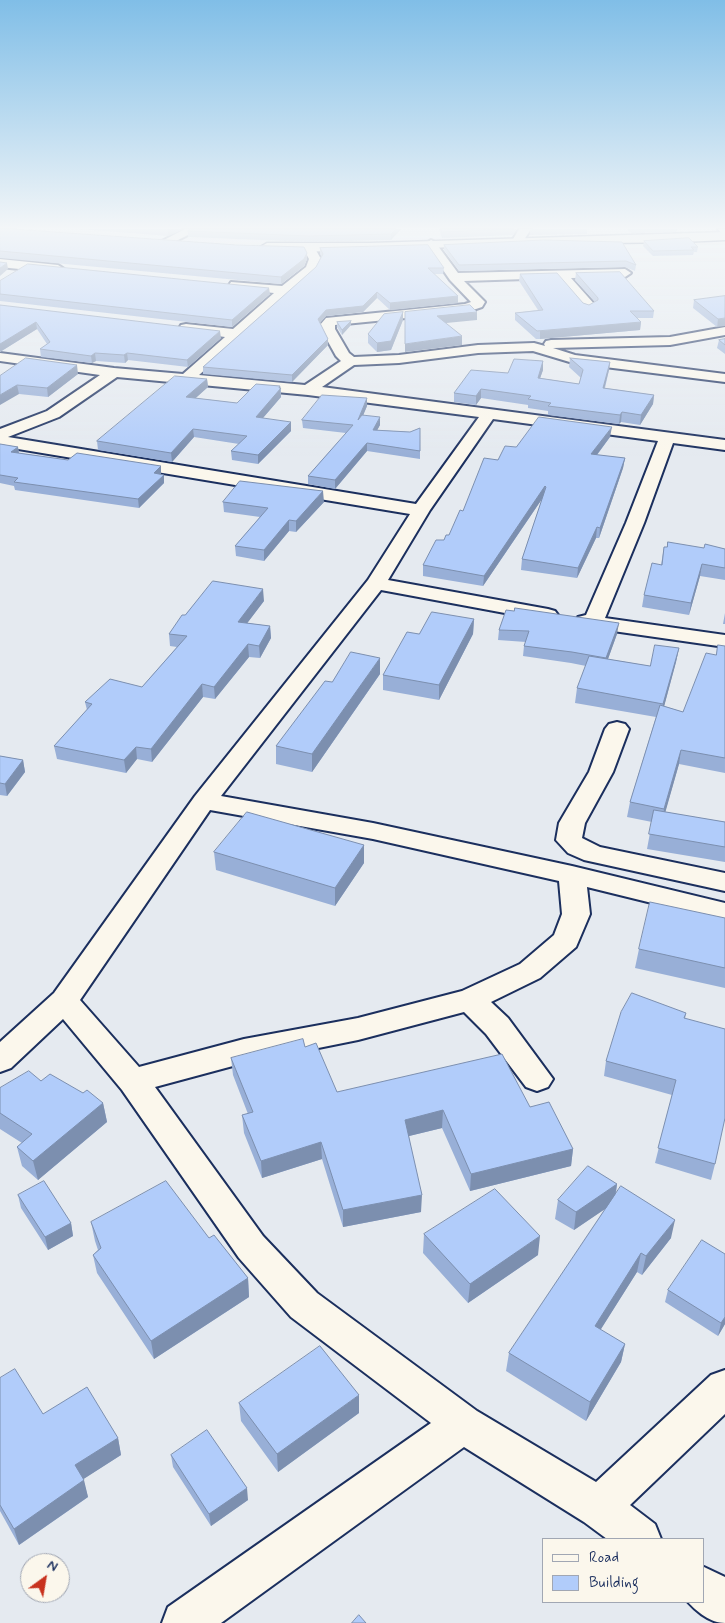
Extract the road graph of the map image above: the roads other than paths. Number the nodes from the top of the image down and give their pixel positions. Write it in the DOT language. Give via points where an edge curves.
graph roads {
  1 [pos="269,305"];
  2 [pos="475,305"];
  3 [pos="177,327"];
  4 [pos="725,331"];
  5 [pos="236,334"];
  6 [pos="534,346"];
  7 [pos="0,357"];
  8 [pos="350,361"];
  9 [pos="114,372"];
  10 [pos="188,377"];
  11 [pos="725,378"];
  12 [pos="308,390"];
  13 [pos="489,414"];
  14 [pos="0,435"];
  15 [pos="667,438"];
  16 [pos="0,441"];
  17 [pos="725,445"];
  18 [pos="420,510"];
  19 [pos="376,583"];
  20 [pos="593,622"];
  21 [pos="725,641"];
  22 [pos="617,729"];
  23 [pos="204,801"];
  24 [pos="572,875"];
  25 [pos="725,882"];
  26 [pos="725,912"];
  27 [pos="470,1000"];
  28 [pos="64,1001"];
  29 [pos="0,1060"];
  30 [pos="537,1079"];
  31 [pos="133,1081"];
  32 [pos="725,1388"];
  33 [pos="463,1424"];
  34 [pos="599,1507"];
  35 [pos="639,1538"];
  36 [pos="705,1589"];
  37 [pos="725,1604"];
  38 [pos="184,1623"];
  1 -- 5 [label="street"];
  2 -- 8 [label="street" via="331,321 327,324 328,329 343,356"];
  3 -- 5 [label="street"];
  4 -- 6 [label="street" via="670,341"];
  5 -- 10 [label="street"];
  6 -- 8 [label="street"];
  6 -- 11 [label="street" via="573,359"];
  7 -- 9 [label="street"];
  8 -- 12 [label="street"];
  9 -- 10 [label="street"];
  9 -- 14 [label="street" via="53,414"];
  10 -- 12 [label="street"];
  12 -- 13 [label="street"];
  13 -- 15 [label="street"];
  13 -- 18 [label="street"];
  15 -- 17 [label="street"];
  15 -- 20 [label="street"];
  16 -- 18 [label="street"];
  18 -- 19 [label="street"];
  19 -- 20 [label="street"];
  19 -- 23 [label="street"];
  20 -- 21 [label="street"];
  22 -- 25 [label="street" via="600,772 572,823 569,840 593,854"];
  23 -- 24 [label="street" via="373,831"];
  23 -- 28 [label="street"];
  24 -- 26 [label="street"];
  24 -- 27 [label="street" via="576,914 566,940 530,971"];
  27 -- 30 [label="street" via="497,1026"];
  27 -- 31 [label="street" via="358,1029 244,1051"];
  28 -- 29 [label="street"];
  28 -- 31 [label="street"];
  31 -- 33 [label="street" via="250,1248 304,1305"];
  32 -- 34 [label="street"];
  33 -- 34 [label="street"];
  33 -- 38 [label="street"];
  34 -- 35 [label="street"];
  36 -- 37 [label="street"];
}
